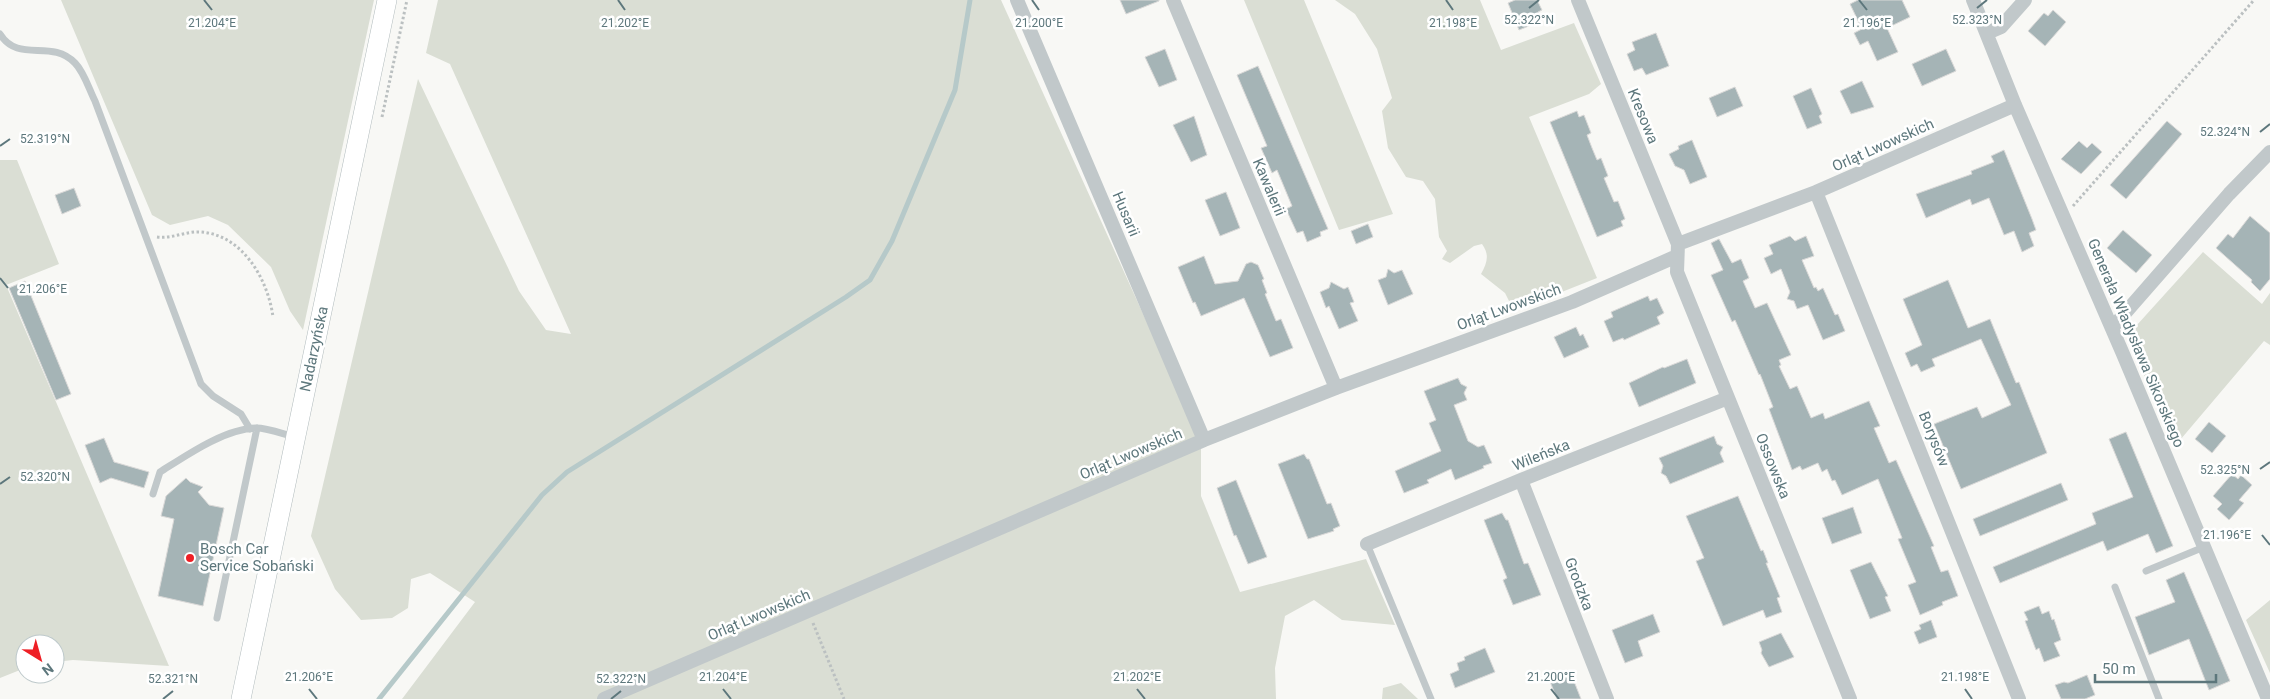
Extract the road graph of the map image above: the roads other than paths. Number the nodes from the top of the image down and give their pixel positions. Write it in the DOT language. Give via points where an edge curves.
graph roads {
  1 [pos="387,0"];
  2 [pos="1017,0"];
  3 [pos="1173,0"];
  4 [pos="1578,0"];
  5 [pos="1973,0"];
  6 [pos="2025,0"];
  7 [pos="1987,33"];
  8 [pos="0,34"];
  9 [pos="2015,105"];
  10 [pos="2270,152"];
  11 [pos="1816,192"];
  12 [pos="1678,250"];
  13 [pos="2112,328"];
  14 [pos="1336,388"];
  15 [pos="1728,398"];
  16 [pos="254,428"];
  17 [pos="295,437"];
  18 [pos="1204,440"];
  19 [pos="1521,480"];
  20 [pos="153,494"];
  21 [pos="1367,544"];
  22 [pos="2204,548"];
  23 [pos="2146,571"];
  24 [pos="2115,587"];
  25 [pos="217,618"];
  26 [pos="241,699"];
  27 [pos="604,699"];
  28 [pos="1431,699"];
  29 [pos="1607,699"];
  30 [pos="1850,699"];
  31 [pos="2019,699"];
  32 [pos="2159,699"];
  33 [pos="2268,699"];
  1 -- 17 [label="main road, Nadarzyńska"];
  2 -- 18 [label="street, Husarii"];
  3 -- 14 [label="street, Kawalerii"];
  4 -- 12 [label="street, Kresowa"];
  5 -- 7 [label="street, Generała Władysława Sikorskiego"];
  6 -- 7 [label="street" via="2001,27"];
  7 -- 9 [label="street, Generała Władysława Sikorskiego"];
  8 -- 16 [label="lane" via="15,48 57,51 76,64 95,101 201,384"];
  9 -- 11 [label="street, Orląt Lwowskich"];
  9 -- 13 [label="street, Generała Władysława Sikorskiego"];
  10 -- 13 [label="street"];
  11 -- 12 [label="street, Orląt Lwowskich"];
  11 -- 31 [label="street, Borysów"];
  12 -- 14 [label="street, Orląt Lwowskich" via="1572,302"];
  12 -- 15 [label="street, Ossowska" via="1677,272"];
  13 -- 22 [label="street, Generała Władysława Sikorskiego"];
  14 -- 18 [label="street, Orląt Lwowskich"];
  15 -- 19 [label="street, Wileńska"];
  15 -- 30 [label="street, Ossowska"];
  16 -- 17 [label="lane"];
  16 -- 20 [label="lane" via="210,442 160,472"];
  16 -- 25 [label="lane"];
  17 -- 26 [label="main road, Nadarzyńska"];
  18 -- 27 [label="street, Orląt Lwowskich"];
  19 -- 21 [label="street, Wileńska"];
  19 -- 29 [label="street, Grodzka"];
  21 -- 28 [label="lane"];
  22 -- 23 [label="lane"];
  22 -- 33 [label="street, Generała Władysława Sikorskiego"];
  24 -- 32 [label="lane"];
}
